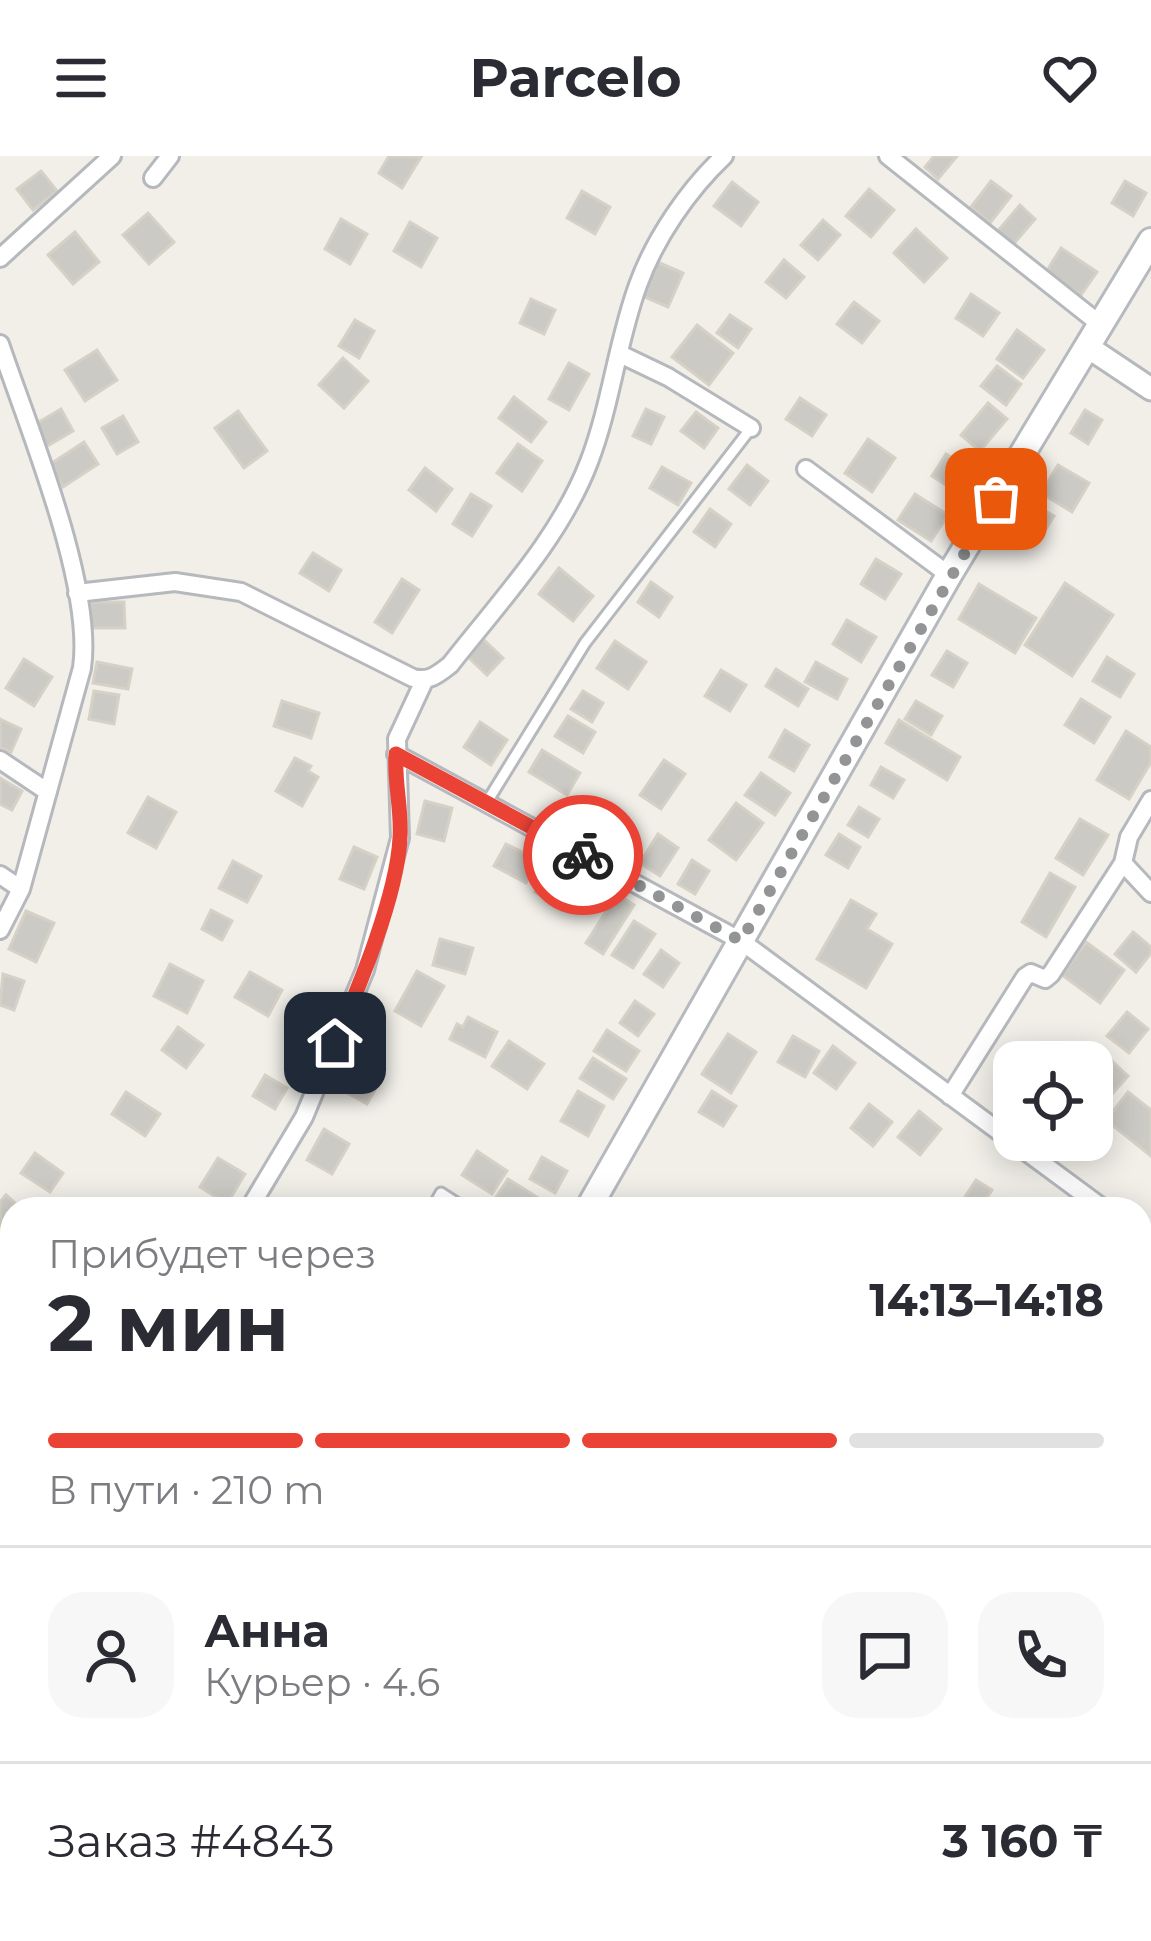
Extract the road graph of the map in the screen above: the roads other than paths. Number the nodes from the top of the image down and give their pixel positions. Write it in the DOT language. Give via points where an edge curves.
graph roads {
  1 [pos="112,156"];
  2 [pos="170,156"];
  3 [pos="724,156"];
  4 [pos="888,156"];
  5 [pos="153,178"];
  6 [pos="1151,241"];
  7 [pos="0,258"];
  8 [pos="1095,336"];
  9 [pos="0,344"];
  10 [pos="620,354"];
  11 [pos="1151,389"];
  12 [pos="751,428"];
  13 [pos="806,469"];
  14 [pos="950,575"];
  15 [pos="77,593"];
  16 [pos="424,681"];
  17 [pos="396,754"];
  18 [pos="0,760"];
  19 [pos="48,792"];
  20 [pos="1151,800"];
  21 [pos="487,802"];
  22 [pos="1123,863"];
  23 [pos="0,875"];
  24 [pos="21,890"];
  25 [pos="1151,892"];
  26 [pos="0,930"];
  27 [pos="741,941"];
  28 [pos="950,1096"];
  29 [pos="256,1197"];
  30 [pos="595,1197"];
  31 [pos="1088,1197"];
  1 -- 7 [label="street"];
  2 -- 5 [label="street"];
  3 -- 10 [label="street" via="665,229 638,285"];
  4 -- 8 [label="street"];
  6 -- 8 [label="main road"];
  8 -- 11 [label="street"];
  8 -- 14 [label="main road"];
  9 -- 15 [label="street"];
  10 -- 12 [label="street"];
  10 -- 16 [label="street" via="572,500 450,665"];
  12 -- 21 [label="lane" via="585,643"];
  13 -- 14 [label="street"];
  14 -- 27 [label="main road"];
  15 -- 16 [label="street" via="175,582 241,592"];
  15 -- 19 [label="street" via="86,642"];
  16 -- 17 [label="street"];
  17 -- 21 [label="street"];
  17 -- 29 [label="street" via="400,838 365,970 304,1117"];
  18 -- 19 [label="street"];
  19 -- 24 [label="street"];
  20 -- 22 [label="street"];
  21 -- 27 [label="street"];
  22 -- 25 [label="street"];
  22 -- 28 [label="street" via="1051,974 1025,977"];
  23 -- 24 [label="street"];
  24 -- 26 [label="street"];
  27 -- 28 [label="street"];
  27 -- 30 [label="main road"];
  28 -- 31 [label="street"];
}
